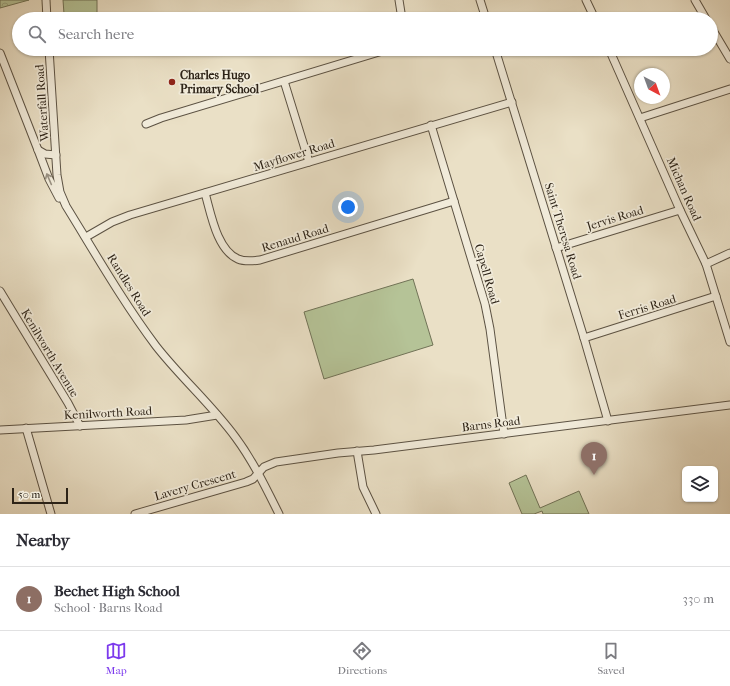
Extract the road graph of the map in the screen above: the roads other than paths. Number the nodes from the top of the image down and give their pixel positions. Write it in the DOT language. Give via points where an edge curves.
graph roads {
  1 [pos="46,0"];
  2 [pos="399,0"];
  3 [pos="480,0"];
  4 [pos="586,0"];
  5 [pos="695,0"];
  6 [pos="47,12"];
  7 [pos="401,12"];
  8 [pos="484,12"];
  9 [pos="592,12"];
  10 [pos="702,12"];
  11 [pos="718,38"];
  12 [pos="0,53"];
  13 [pos="729,55"];
  14 [pos="49,56"];
  15 [pos="367,56"];
  16 [pos="497,56"];
  17 [pos="612,56"];
  18 [pos="284,81"];
  19 [pos="730,90"];
  20 [pos="512,102"];
  21 [pos="640,118"];
  22 [pos="146,124"];
  23 [pos="431,125"];
  24 [pos="38,150"];
  25 [pos="56,155"];
  26 [pos="309,162"];
  27 [pos="205,193"];
  28 [pos="454,201"];
  29 [pos="66,206"];
  30 [pos="680,210"];
  31 [pos="86,237"];
  32 [pos="556,248"];
  33 [pos="730,253"];
  34 [pos="706,264"];
  35 [pos="0,291"];
  36 [pos="716,296"];
  37 [pos="584,338"];
  38 [pos="730,342"];
  39 [pos="730,406"];
  40 [pos="217,415"];
  41 [pos="608,421"];
  42 [pos="80,426"];
  43 [pos="26,428"];
  44 [pos="0,430"];
  45 [pos="504,434"];
  46 [pos="358,451"];
  47 [pos="258,473"];
  48 [pos="50,514"];
  49 [pos="135,514"];
  50 [pos="279,514"];
  51 [pos="376,514"];
  1 -- 6 [label="street"];
  2 -- 7 [label="street"];
  3 -- 8 [label="street"];
  4 -- 9 [label="street"];
  5 -- 10 [label="street"];
  11 -- 13 [label="street"];
  12 -- 24 [label="street"];
  14 -- 25 [label="street, Waterfall Road"];
  15 -- 18 [label="street"];
  16 -- 20 [label="street, Saint Theresa Road"];
  17 -- 21 [label="street, Michan Road"];
  18 -- 22 [label="street"];
  18 -- 26 [label="street"];
  19 -- 21 [label="street"];
  20 -- 23 [label="street, Mayflower Road"];
  20 -- 32 [label="street, Saint Theresa Road"];
  21 -- 30 [label="street, Michan Road"];
  23 -- 26 [label="street, Mayflower Road"];
  23 -- 28 [label="street, Capell Road"];
  24 -- 25 [label="street"];
  29 -- 24 [label="street, one-way" via="52,187"];
  25 -- 29 [label="street, Randles Road" via="58,184"];
  26 -- 27 [label="street, Mayflower Road"];
  27 -- 28 [label="street, Renaud Road" via="223,246 230,255 239,260 249,261 260,260"];
  27 -- 31 [label="street, Mayflower Road" via="130,215"];
  28 -- 45 [label="street, Capell Road" via="485,304"];
  29 -- 31 [label="street, Randles Road"];
  30 -- 32 [label="street, Jervis Road"];
  30 -- 34 [label="street, Michan Road"];
  31 -- 40 [label="street, Randles Road" via="137,320 157,347"];
  32 -- 37 [label="street, Saint Theresa Road"];
  33 -- 34 [label="street"];
  34 -- 36 [label="street, Michan Road"];
  35 -- 42 [label="street, Kenilworth Avenue"];
  36 -- 37 [label="street, Ferris Road"];
  36 -- 38 [label="street, Michan Road"];
  37 -- 41 [label="street, Saint Theresa Road"];
  39 -- 41 [label="street, Barns Road"];
  40 -- 42 [label="street, Kenilworth Road" via="186,420"];
  40 -- 47 [label="street, Randles Road" via="237,439"];
  41 -- 45 [label="street, Barns Road"];
  42 -- 43 [label="street, Kenilworth Road"];
  43 -- 44 [label="street, Kenilworth Road"];
  43 -- 48 [label="street"];
  45 -- 46 [label="street, Barns Road"];
  46 -- 47 [label="street, Barns Road" via="276,462"];
  46 -- 51 [label="street" via="363,487"];
  47 -- 49 [label="street, Lavery Crescent" via="246,482"];
  47 -- 50 [label="street, Randles Road"];
}
